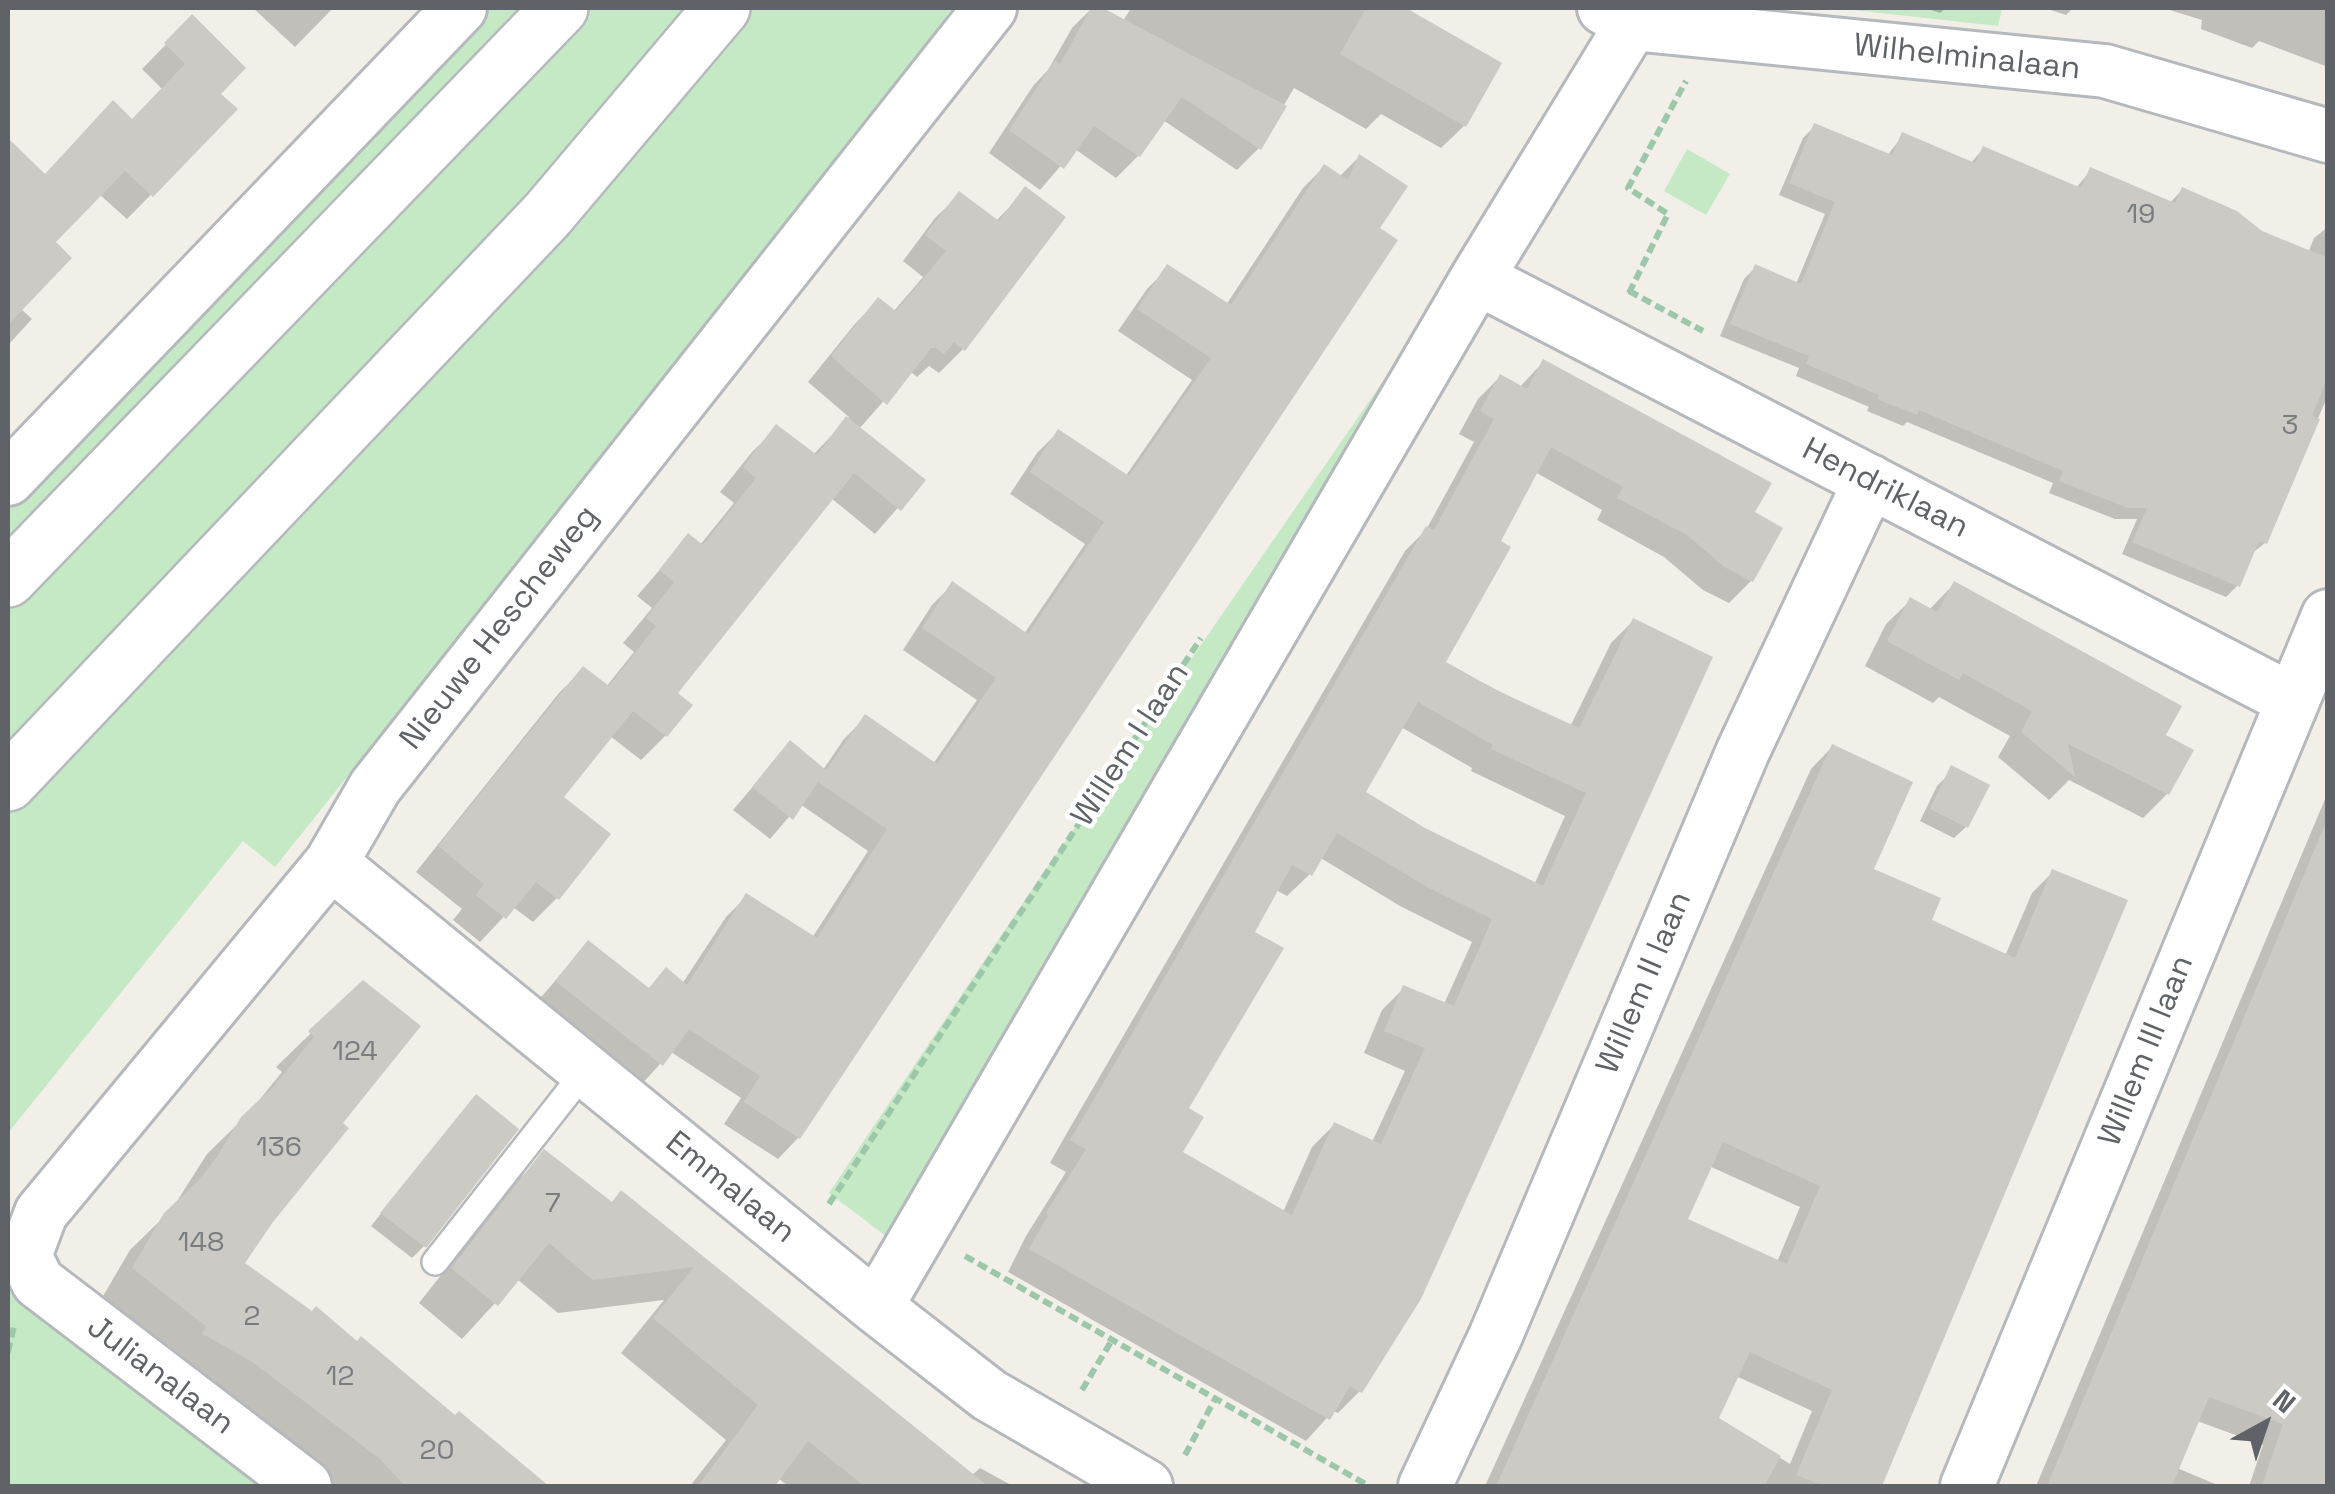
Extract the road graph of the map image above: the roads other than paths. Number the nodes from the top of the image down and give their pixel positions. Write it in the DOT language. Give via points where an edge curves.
graph roads {
  1 [pos="460,8"];
  2 [pos="560,8"];
  3 [pos="722,8"];
  4 [pos="990,8"];
  5 [pos="1618,16"];
  6 [pos="2328,136"];
  7 [pos="1477,278"];
  8 [pos="8,478"];
  9 [pos="1870,481"];
  10 [pos="8,579"];
  11 [pos="2328,616"];
  12 [pos="2292,700"];
  13 [pos="8,783"];
  14 [pos="331,863"];
  15 [pos="586,1070"];
  16 [pos="26,1256"];
  17 [pos="435,1262"];
  18 [pos="876,1307"];
  19 [pos="1161,1478"];
  20 [pos="306,1486"];
  21 [pos="1425,1486"];
  22 [pos="1968,1486"];
  1 -- 8 [label="street"];
  2 -- 10 [label="street"];
  3 -- 13 [label="street" via="547,215"];
  4 -- 14 [label="street, Nieuwe Hescheweg" via="375,787"];
  5 -- 6 [label="street, Wilhelminalaan" via="1713,32 2104,72"];
  5 -- 7 [label="street, Willem I laan"];
  7 -- 9 [label="street, Hendriklaan"];
  7 -- 18 [label="street, Willem I laan"];
  9 -- 12 [label="street, Hendriklaan"];
  9 -- 21 [label="street, Willem II laan" via="1743,750 1495,1337"];
  11 -- 12 [label="street, Willem III laan"];
  12 -- 22 [label="street, Willem III laan"];
  14 -- 15 [label="street, Emmalaan"];
  14 -- 16 [label="street, Nieuwe Hescheweg" via="41,1213"];
  15 -- 17 [label="lane"];
  15 -- 18 [label="street, Emmalaan"];
  16 -- 20 [label="street, Julianalaan" via="38,1282"];
  18 -- 19 [label="street, Emmalaan" via="989,1395"];
}
